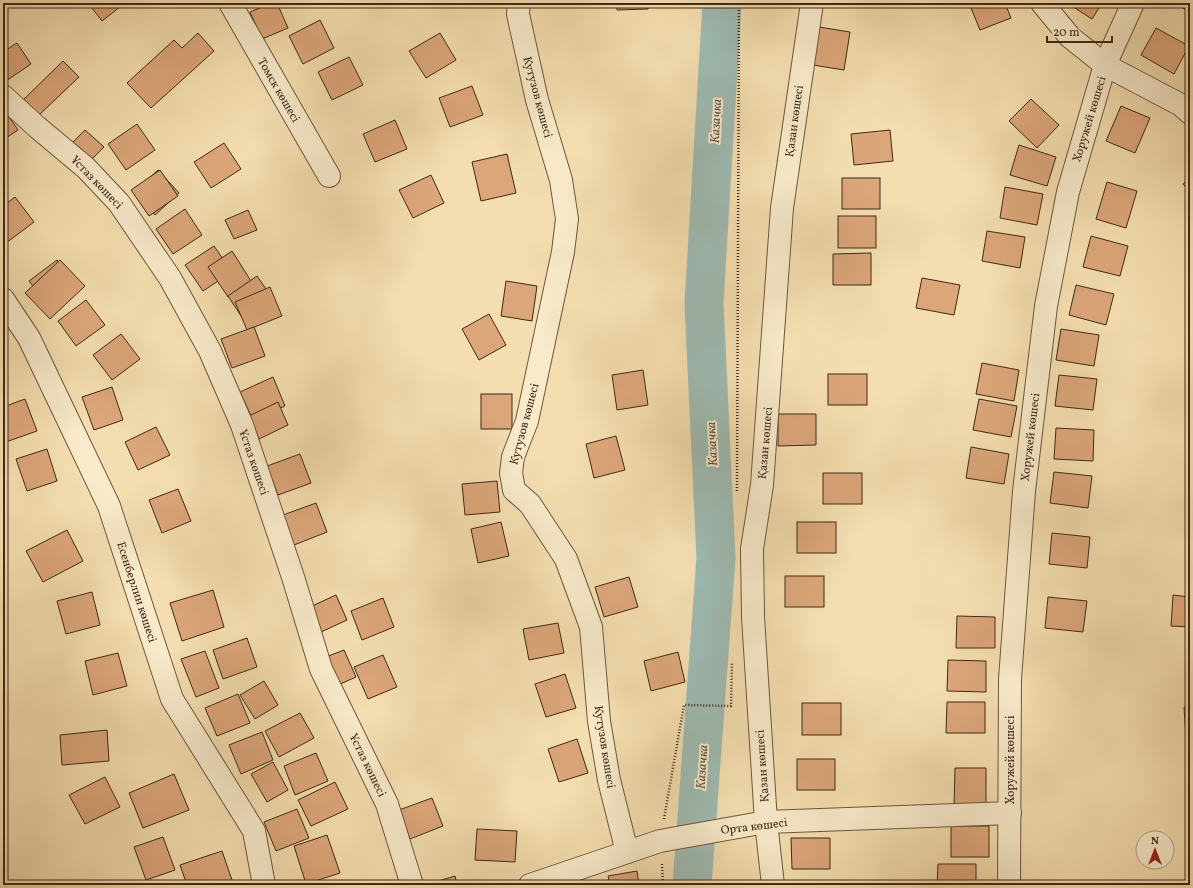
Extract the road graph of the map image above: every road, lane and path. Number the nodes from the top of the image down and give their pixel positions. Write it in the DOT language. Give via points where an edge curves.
graph roads {
  1 [pos="230,3"];
  2 [pos="519,3"];
  3 [pos="739,3"];
  4 [pos="812,3"];
  5 [pos="1042,3"];
  6 [pos="1133,3"];
  7 [pos="1105,66"];
  8 [pos="3,96"];
  9 [pos="1190,113"];
  10 [pos="329,176"];
  11 [pos="4,302"];
  12 [pos="737,495"];
  13 [pos="732,659"];
  14 [pos="1010,814"];
  15 [pos="759,823"];
  16 [pos="665,840"];
  17 [pos="628,852"];
  18 [pos="258,883"];
  19 [pos="412,885"];
  20 [pos="530,885"];
  21 [pos="663,885"];
  22 [pos="773,885"];
  23 [pos="1009,885"];
  1 -- 10 [label="street, Томск көшесі"];
  2 -- 17 [label="street, Кутузов көшесі" via="518,14 537,100 561,180 567,219 563,252 527,421 513,457 511,473 514,490 530,504 566,559 591,627 599,721 609,780"];
  3 -- 12 [label="path"];
  4 -- 15 [label="street, Қазан көшесі" via="782,208 762,484 752,549"];
  5 -- 7 [label="street" via="1070,37"];
  6 -- 7 [label="street, Хоружей көшесі"];
  7 -- 9 [label="street" via="1181,105"];
  7 -- 14 [label="street, Хоружей көшесі" via="1068,192 1046,306 1024,491 1010,679"];
  8 -- 19 [label="street, Ұстаз көшесі" via="86,168 119,203 170,278 210,351 242,425 321,669 387,804"];
  11 -- 18 [label="street, Есенберлин көшесі" via="29,338 109,506 172,699 254,831"];
  13 -- 16 [label="path" via="731,706 684,705"];
  14 -- 15 [label="street, Орта көшесі"];
  14 -- 23 [label="street, Хоружей көшесі"];
  15 -- 16 [label="street, Орта көшесі"];
  15 -- 22 [label="street, Қазан көшесі"];
  16 -- 17 [label="street, Орта көшесі"];
  16 -- 21 [label="path"];
  17 -- 20 [label="street, Орта көшесі"];
}
